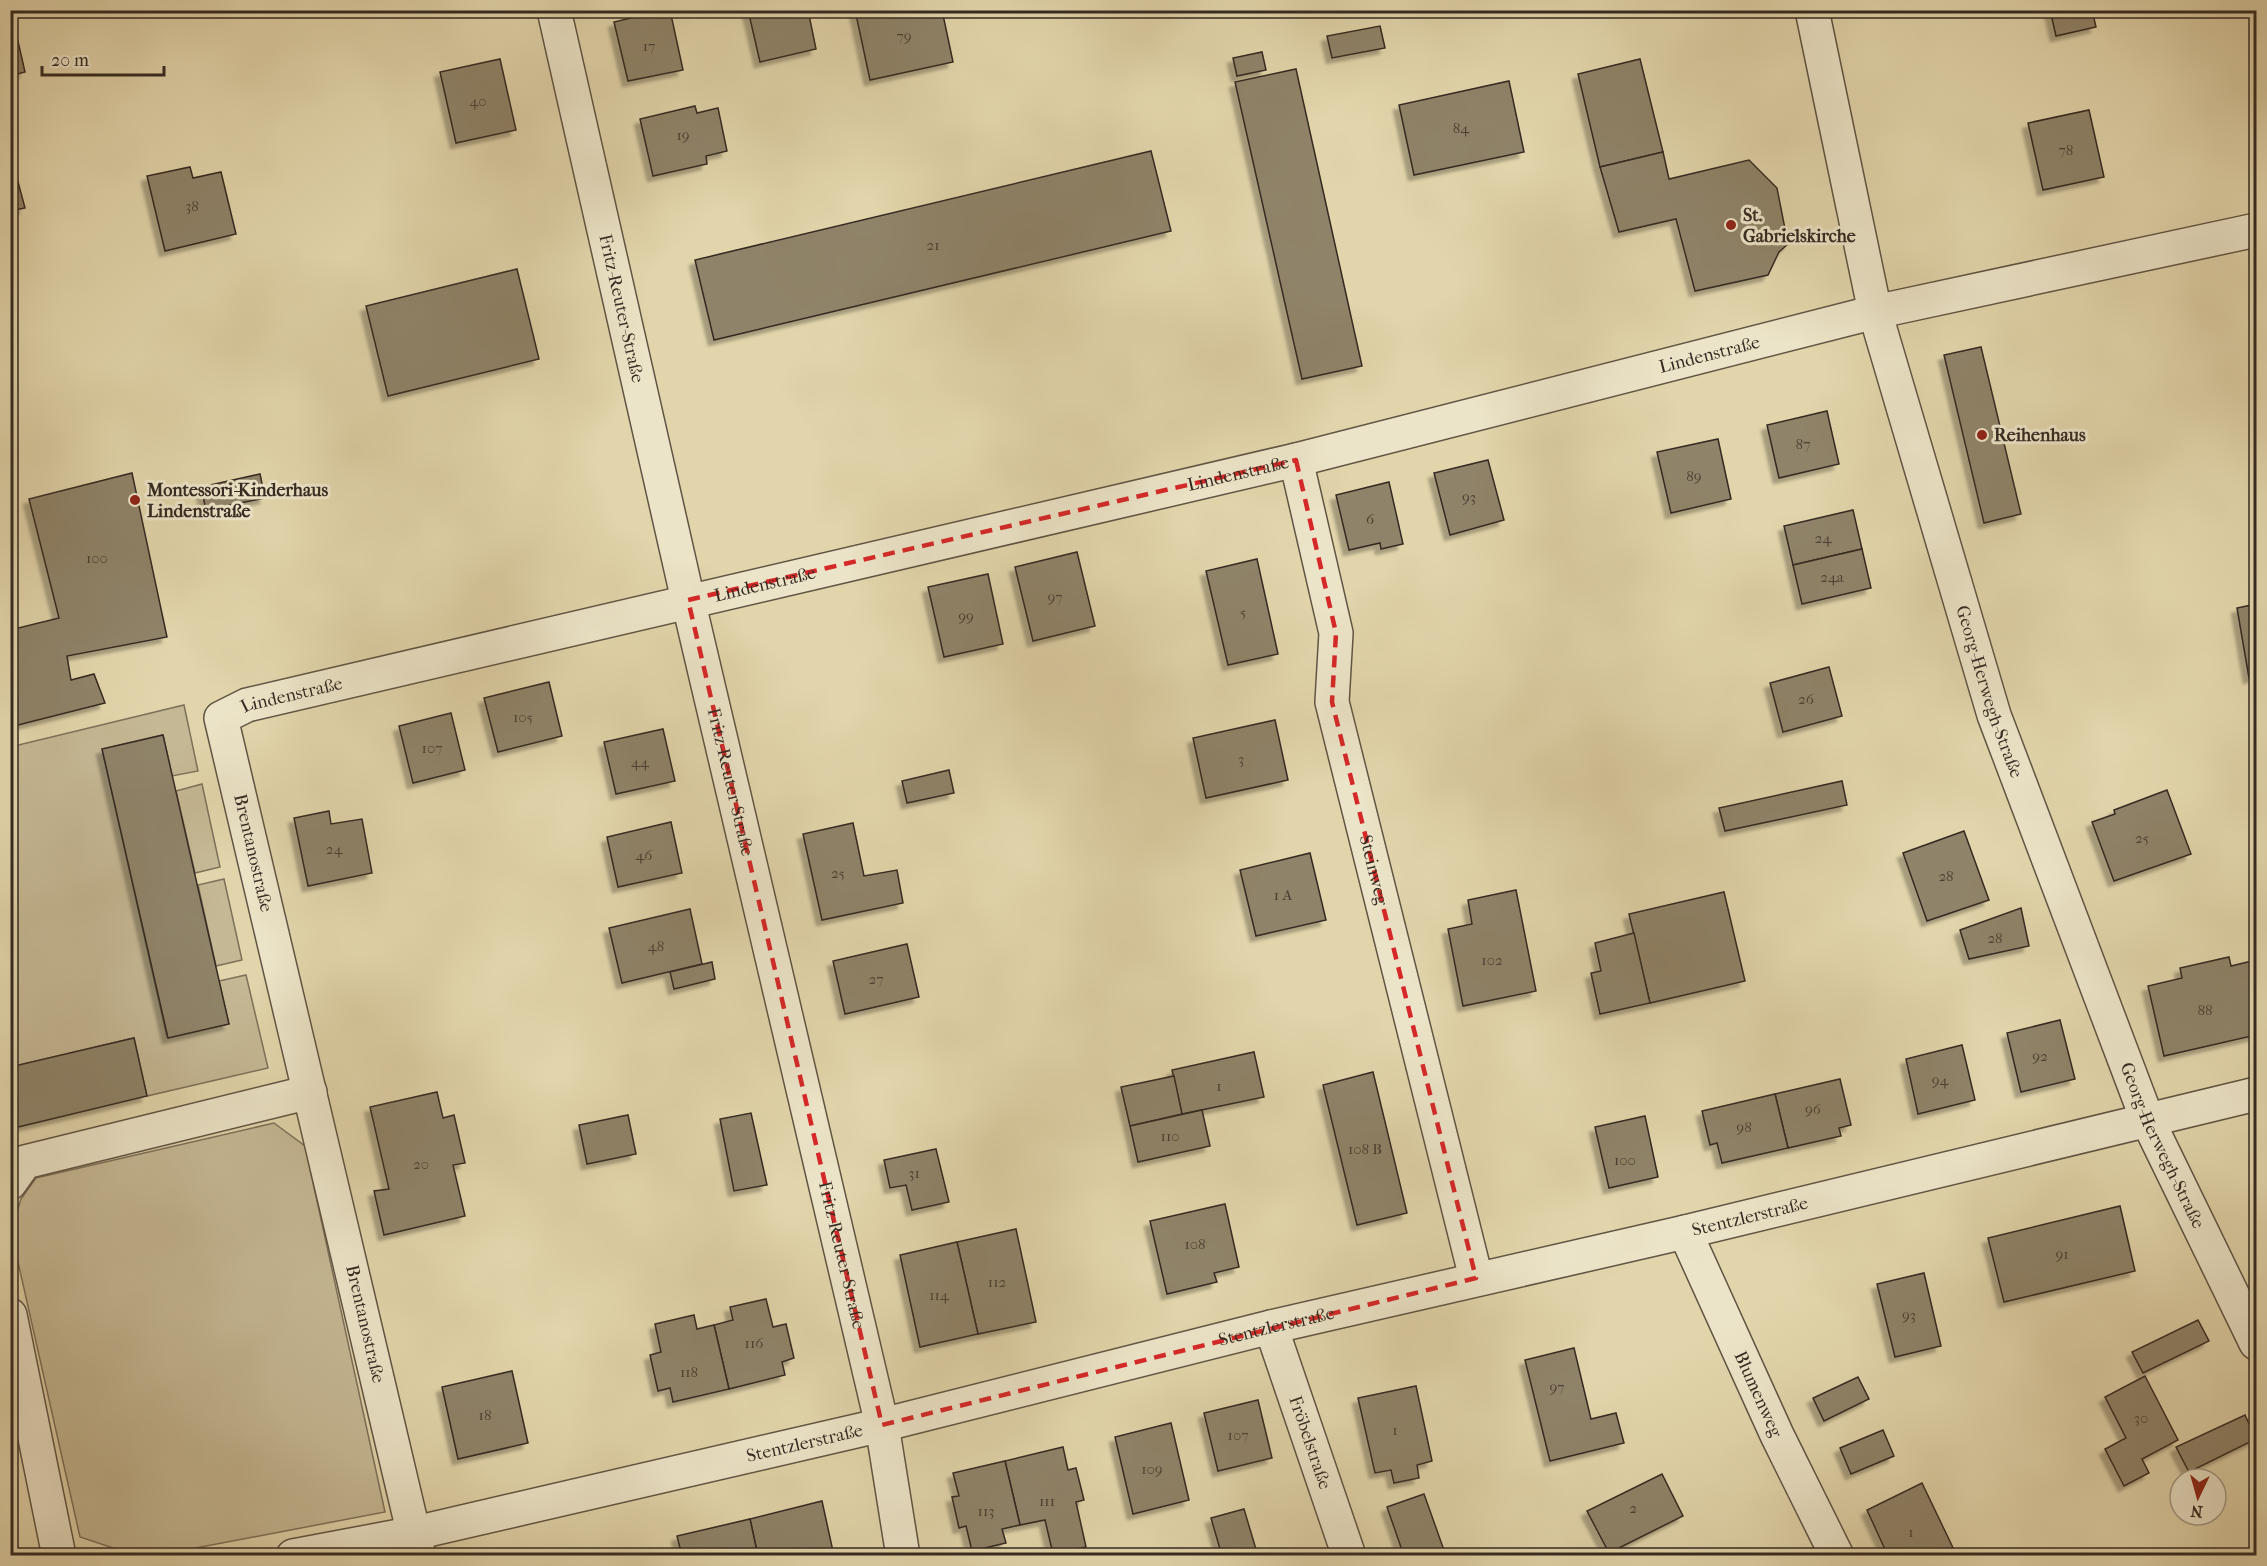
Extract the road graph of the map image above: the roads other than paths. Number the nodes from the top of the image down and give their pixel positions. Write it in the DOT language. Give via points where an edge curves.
graph roads {
  1 [pos="554,10"];
  2 [pos="1812,10"];
  3 [pos="2256,230"];
  4 [pos="1875,312"];
  5 [pos="1296,460"];
  6 [pos="688,600"];
  7 [pos="221,718"];
  8 [pos="310,1092"];
  9 [pos="2256,1094"];
  10 [pos="2147,1119"];
  11 [pos="10,1184"];
  12 [pos="1685,1232"];
  13 [pos="1476,1278"];
  14 [pos="10,1315"];
  15 [pos="1271,1327"];
  16 [pos="2256,1343"];
  17 [pos="882,1425"];
  18 [pos="417,1544"];
  19 [pos="59,1556"];
  20 [pos="293,1556"];
  21 [pos="903,1556"];
  22 [pos="1349,1556"];
  23 [pos="1837,1556"];
  1 -- 6 [label="street, Fritz-Reuter-Straße"];
  2 -- 4 [label="street, Georg-Herwegh-Straße"];
  3 -- 4 [label="street, Lindenstraße"];
  4 -- 5 [label="street, Lindenstraße"];
  4 -- 10 [label="street, Georg-Herwegh-Straße" via="1994,715"];
  5 -- 6 [label="street, Lindenstraße"];
  5 -- 13 [label="street, Steinweg" via="1336,633 1332,702"];
  6 -- 7 [label="street, Lindenstraße" via="247,705"];
  6 -- 17 [label="street, Fritz-Reuter-Straße"];
  7 -- 8 [label="street, Brentanostraße"];
  8 -- 11 [label="street" via="25,1162"];
  8 -- 18 [label="street, Brentanostraße"];
  9 -- 10 [label="street, Stentzlerstraße"];
  10 -- 12 [label="street, Stentzlerstraße"];
  10 -- 16 [label="street, Georg-Herwegh-Straße"];
  12 -- 13 [label="street, Stentzlerstraße"];
  12 -- 23 [label="street, Blumenweg"];
  13 -- 15 [label="street, Stentzlerstraße"];
  14 -- 19 [label="street"];
  15 -- 17 [label="street, Stentzlerstraße"];
  15 -- 22 [label="street, Fröbelstraße"];
  17 -- 18 [label="street, Stentzlerstraße"];
  17 -- 21 [label="street, Fritz-Reuter-Straße"];
  18 -- 20 [label="street, Stentzlerstraße"];
}
